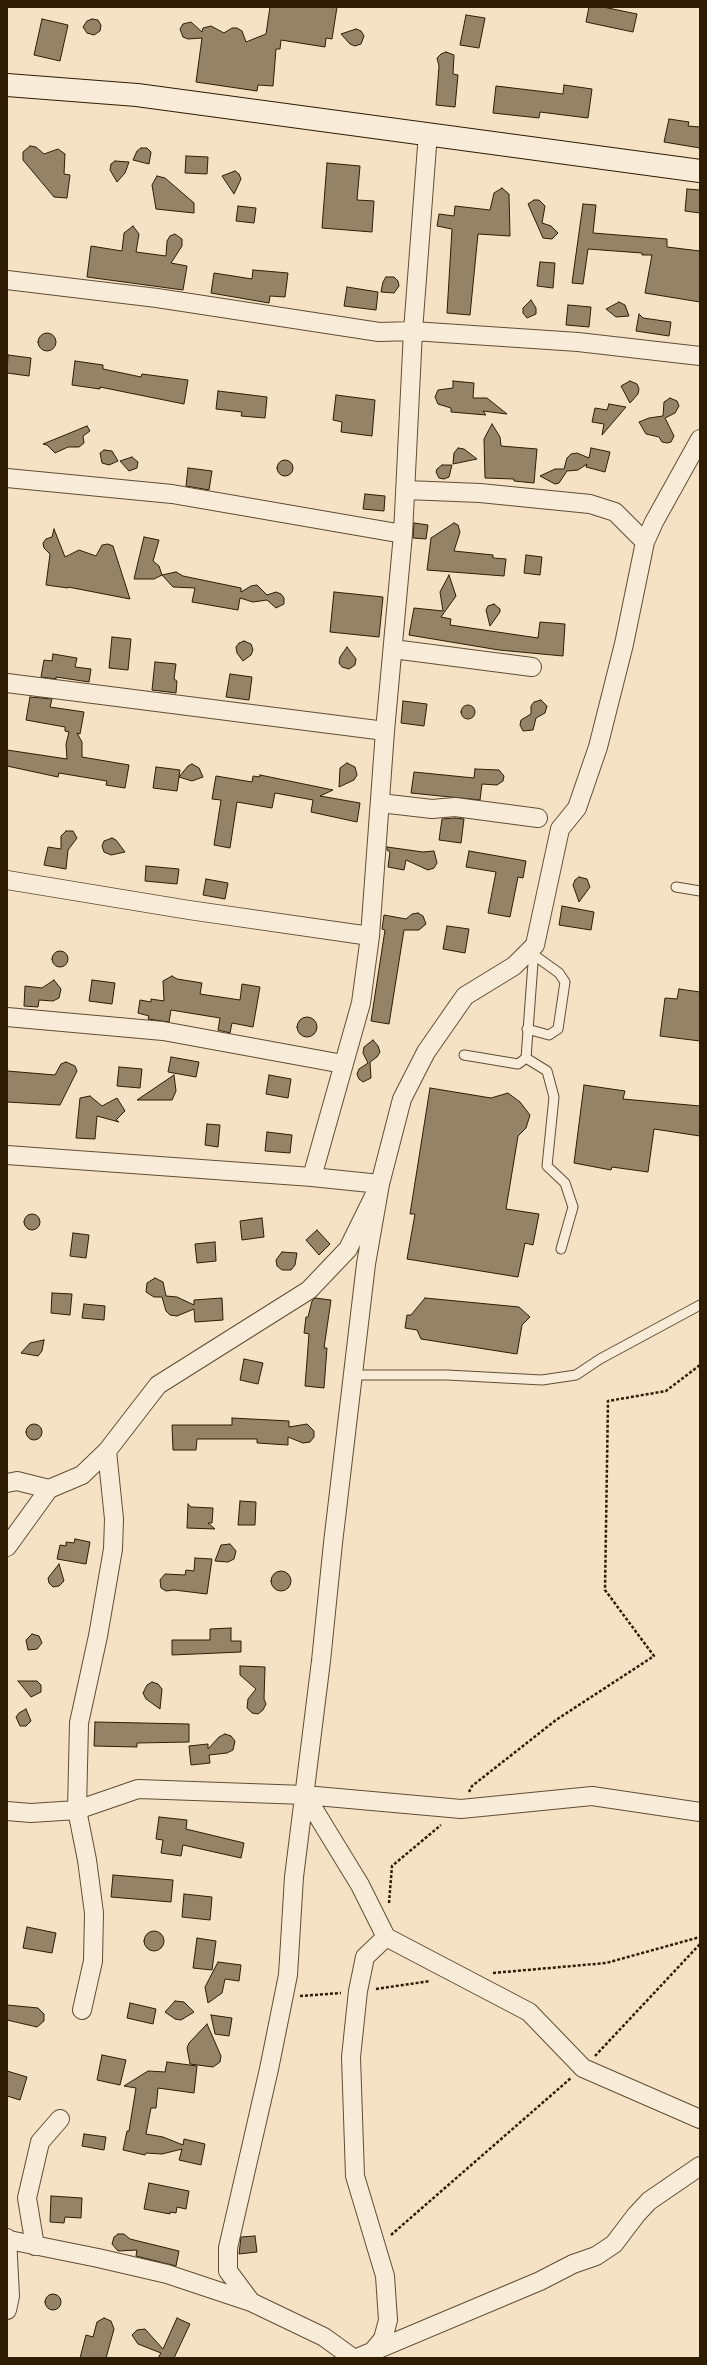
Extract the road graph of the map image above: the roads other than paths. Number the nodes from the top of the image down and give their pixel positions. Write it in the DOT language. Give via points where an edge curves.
graph roads {
  1 [pos="7,85"];
  2 [pos="428,133"];
  3 [pos="700,171"];
  4 [pos="7,280"];
  5 [pos="413,331"];
  6 [pos="700,356"];
  7 [pos="700,438"];
  8 [pos="7,478"];
  9 [pos="406,490"];
  10 [pos="403,534"];
  11 [pos="645,542"];
  12 [pos="392,649"];
  13 [pos="532,668"];
  14 [pos="7,682"];
  15 [pos="385,730"];
  16 [pos="380,803"];
  17 [pos="538,818"];
  18 [pos="7,880"];
  19 [pos="676,887"];
  20 [pos="700,891"];
  21 [pos="370,936"];
  22 [pos="534,950"];
  23 [pos="7,1017"];
  24 [pos="527,1029"];
  25 [pos="464,1055"];
  26 [pos="526,1058"];
  27 [pos="343,1064"];
  28 [pos="7,1154"];
  29 [pos="312,1177"];
  30 [pos="380,1184"];
  31 [pos="561,1249"];
  32 [pos="700,1305"];
  33 [pos="354,1375"];
  34 [pos="107,1451"];
  35 [pos="10,1480"];
  36 [pos="49,1489"];
  37 [pos="7,1547"];
  38 [pos="305,1795"];
  39 [pos="77,1810"];
  40 [pos="7,1811"];
  41 [pos="700,1812"];
  42 [pos="386,1937"];
  43 [pos="82,2010"];
  44 [pos="60,2119"];
  45 [pos="700,2119"];
  46 [pos="700,2166"];
  47 [pos="8,2239"];
  48 [pos="35,2246"];
  49 [pos="251,2302"];
  50 [pos="7,2310"];
  51 [pos="373,2351"];
  52 [pos="353,2358"];
  53 [pos="357,2358"];
  1 -- 2 [label="main road" via="137,95"];
  2 -- 3 [label="main road"];
  2 -- 5 [label="street"];
  4 -- 5 [label="street" via="156,298 379,332"];
  5 -- 6 [label="street" via="578,342"];
  5 -- 9 [label="street"];
  7 -- 11 [label="street"];
  8 -- 10 [label="street" via="172,494"];
  9 -- 10 [label="street"];
  9 -- 11 [label="street" via="480,493 590,504 614,512"];
  10 -- 12 [label="street"];
  11 -- 22 [label="street" via="624,644 598,748 577,808 560,829"];
  12 -- 13 [label="street"];
  12 -- 15 [label="street"];
  14 -- 15 [label="street"];
  15 -- 16 [label="street"];
  16 -- 17 [label="street" via="432,809 455,807"];
  16 -- 21 [label="street"];
  18 -- 21 [label="street"];
  19 -- 20 [label="lane"];
  21 -- 27 [label="street" via="361,1003"];
  22 -- 24 [label="lane"];
  22 -- 24 [label="lane" via="565,982 558,1029 549,1035"];
  22 -- 30 [label="street" via="514,966 465,996 426,1052 402,1099"];
  23 -- 27 [label="street" via="163,1031"];
  24 -- 26 [label="lane"];
  25 -- 26 [label="lane" via="518,1064"];
  26 -- 31 [label="lane" via="547,1071 554,1097 547,1166 565,1183 572,1208"];
  27 -- 29 [label="street" via="331,1117"];
  28 -- 29 [label="street"];
  29 -- 30 [label="street"];
  30 -- 33 [label="street" via="366,1264"];
  30 -- 34 [label="street" via="348,1249 309,1290 158,1385"];
  32 -- 33 [label="lane" via="600,1359 576,1375 542,1380 447,1375"];
  33 -- 38 [label="street"];
  34 -- 36 [label="street" via="82,1475"];
  34 -- 39 [label="street" via="114,1519 112,1549 98,1636 79,1723"];
  35 -- 36 [label="street"];
  36 -- 37 [label="street"];
  38 -- 39 [label="street" via="138,1789"];
  38 -- 41 [label="street" via="460,1809 592,1796"];
  38 -- 42 [label="street" via="360,1885"];
  38 -- 49 [label="street" via="294,1877 288,1975 228,2248 228,2271"];
  39 -- 40 [label="street" via="31,1813"];
  39 -- 43 [label="street" via="94,1913 93,1961"];
  42 -- 45 [label="street" via="529,2012 583,2068"];
  42 -- 51 [label="street" via="365,1957 358,1991 351,2057 356,2176 385,2276 388,2320 383,2339"];
  44 -- 48 [label="street" via="40,2142 27,2198"];
  46 -- 51 [label="street" via="649,2201 614,2244 596,2256"];
  47 -- 48 [label="street"];
  47 -- 50 [label="street" via="10,2296"];
  48 -- 49 [label="street" via="167,2274"];
  49 -- 52 [label="street" via="324,2337"];
  51 -- 53 [label="street"];
}
